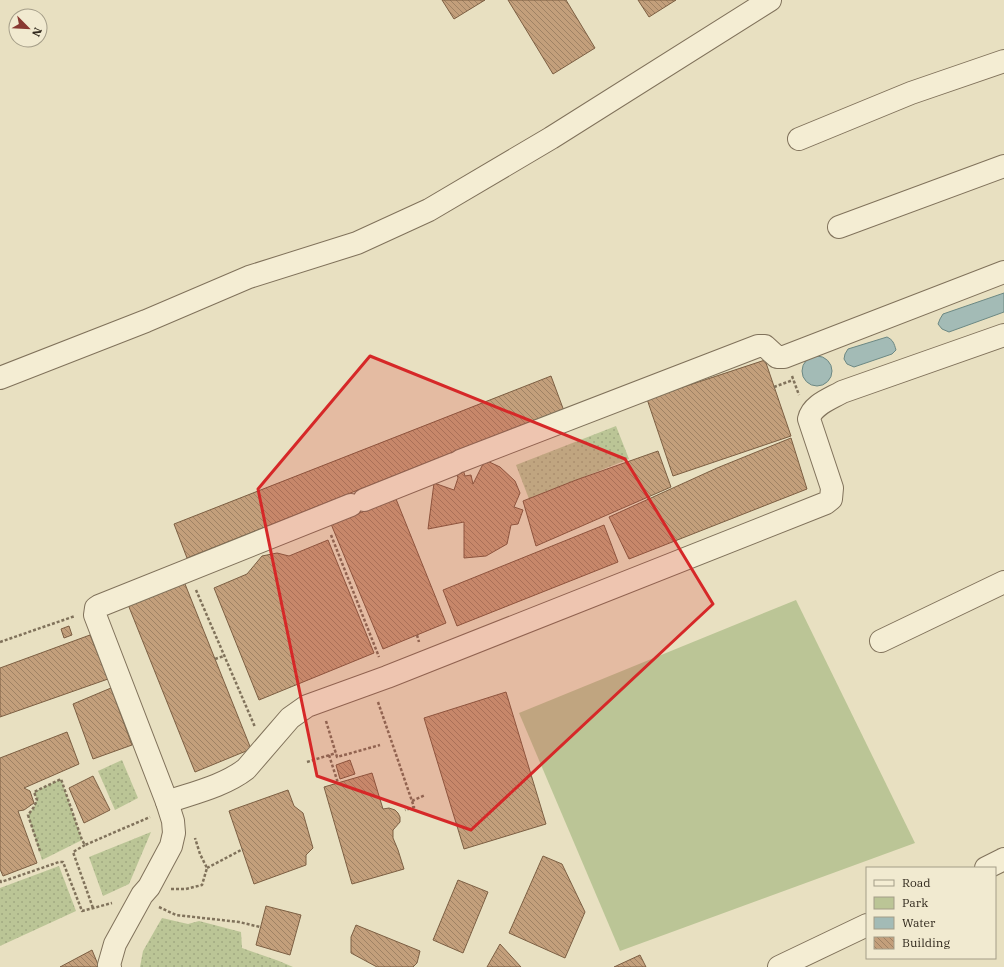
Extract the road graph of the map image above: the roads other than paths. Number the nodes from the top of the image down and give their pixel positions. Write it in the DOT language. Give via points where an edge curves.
graph roads {
  1 [pos="770,0"];
  2 [pos="1004,61"];
  3 [pos="799,139"];
  4 [pos="1004,166"];
  5 [pos="839,227"];
  6 [pos="1004,272"];
  7 [pos="1004,335"];
  8 [pos="0,378"];
  9 [pos="1004,582"];
  10 [pos="881,641"];
  11 [pos="168,805"];
  12 [pos="1004,859"];
  13 [pos="988,867"];
  14 [pos="866,925"];
  15 [pos="110,967"];
  16 [pos="779,967"];
  1 -- 8 [label="lane" via="551,138 429,210 357,243 249,277 146,321"];
  2 -- 3 [label="lane" via="911,93"];
  4 -- 5 [label="lane"];
  6 -- 11 [label="lane" via="784,356 777,357 765,346 758,346 457,462 99,606 95,615"];
  7 -- 11 [label="lane" via="842,392 810,413 809,419 832,488 830,499 826,503 379,680 307,706 290,718 239,775"];
  9 -- 10 [label="lane"];
  11 -- 15 [label="lane" via="174,832 171,846 114,944"];
  12 -- 13 [label="lane"];
  14 -- 16 [label="lane"];
}
